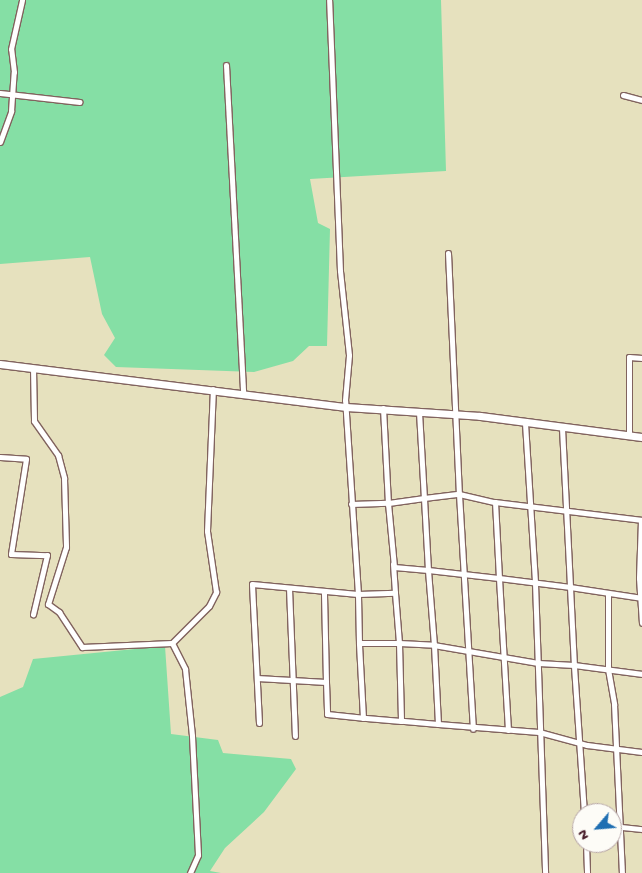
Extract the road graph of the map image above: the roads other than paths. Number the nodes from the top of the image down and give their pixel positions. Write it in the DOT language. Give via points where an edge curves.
graph roads {
  1 [pos="22,0"];
  2 [pos="329,0"];
  3 [pos="226,65"];
  4 [pos="0,93"];
  5 [pos="10,94"];
  6 [pos="623,95"];
  7 [pos="642,100"];
  8 [pos="78,102"];
  9 [pos="0,142"];
  10 [pos="448,253"];
  11 [pos="642,358"];
  12 [pos="0,364"];
  13 [pos="33,368"];
  14 [pos="213,389"];
  15 [pos="243,393"];
  16 [pos="346,407"];
  17 [pos="383,408"];
  18 [pos="419,412"];
  19 [pos="457,415"];
  20 [pos="525,423"];
  21 [pos="562,428"];
  22 [pos="629,436"];
  23 [pos="642,437"];
  24 [pos="0,457"];
  25 [pos="459,494"];
  26 [pos="424,498"];
  27 [pos="495,502"];
  28 [pos="388,503"];
  29 [pos="351,504"];
  30 [pos="529,507"];
  31 [pos="567,510"];
  32 [pos="642,520"];
  33 [pos="428,570"];
  34 [pos="464,574"];
  35 [pos="499,578"];
  36 [pos="535,583"];
  37 [pos="570,587"];
  38 [pos="289,588"];
  39 [pos="324,591"];
  40 [pos="395,593"];
  41 [pos="358,594"];
  42 [pos="608,594"];
  43 [pos="641,598"];
  44 [pos="33,614"];
  45 [pos="642,623"];
  46 [pos="359,643"];
  47 [pos="400,643"];
  48 [pos="172,644"];
  49 [pos="434,645"];
  50 [pos="469,651"];
  51 [pos="505,656"];
  52 [pos="538,663"];
  53 [pos="574,665"];
  54 [pos="608,669"];
  55 [pos="642,674"];
  56 [pos="257,678"];
  57 [pos="292,680"];
  58 [pos="326,682"];
  59 [pos="363,718"];
  60 [pos="402,721"];
  61 [pos="259,723"];
  62 [pos="438,724"];
  63 [pos="473,729"];
  64 [pos="508,730"];
  65 [pos="539,732"];
  66 [pos="295,736"];
  67 [pos="580,742"];
  68 [pos="616,750"];
  69 [pos="642,752"];
  70 [pos="583,803"];
  71 [pos="618,803"];
  72 [pos="622,827"];
  73 [pos="642,829"];
  74 [pos="587,853"];
  75 [pos="621,853"];
  76 [pos="190,873"];
  77 [pos="545,873"];
  78 [pos="588,873"];
  79 [pos="622,873"];
  1 -- 5 [label="street" via="12,48 14,72"];
  2 -- 16 [label="street" via="340,271 349,355"];
  3 -- 15 [label="street"];
  4 -- 5 [label="street"];
  5 -- 8 [label="street"];
  5 -- 9 [label="street" via="11,111"];
  6 -- 7 [label="street"];
  10 -- 19 [label="street"];
  11 -- 22 [label="street" via="629,357"];
  12 -- 13 [label="street"];
  13 -- 14 [label="street"];
  13 -- 48 [label="street" via="34,421 58,454 64,478 66,547 48,604 58,612 82,647"];
  14 -- 15 [label="street"];
  14 -- 48 [label="street" via="207,531 216,592 209,606"];
  15 -- 16 [label="street"];
  16 -- 17 [label="street"];
  16 -- 29 [label="street"];
  17 -- 18 [label="street"];
  17 -- 28 [label="street"];
  18 -- 19 [label="street"];
  18 -- 26 [label="street"];
  19 -- 20 [label="street"];
  19 -- 25 [label="street"];
  20 -- 21 [label="street"];
  20 -- 30 [label="street"];
  21 -- 22 [label="street"];
  21 -- 31 [label="street"];
  22 -- 23 [label="street"];
  24 -- 44 [label="street" via="26,459 11,554 47,555"];
  25 -- 26 [label="street"];
  25 -- 27 [label="street"];
  25 -- 34 [label="street"];
  26 -- 28 [label="street"];
  26 -- 33 [label="street"];
  27 -- 30 [label="street"];
  27 -- 35 [label="street"];
  28 -- 29 [label="street"];
  28 -- 33 [label="street" via="394,567"];
  28 -- 40 [label="street"];
  29 -- 41 [label="street"];
  30 -- 31 [label="street"];
  30 -- 36 [label="street"];
  31 -- 32 [label="street"];
  31 -- 37 [label="street"];
  32 -- 43 [label="street"];
  33 -- 34 [label="street"];
  33 -- 49 [label="street"];
  34 -- 35 [label="street"];
  34 -- 50 [label="street"];
  35 -- 36 [label="street"];
  35 -- 51 [label="street"];
  36 -- 37 [label="street"];
  36 -- 52 [label="street"];
  37 -- 42 [label="street"];
  37 -- 53 [label="street"];
  38 -- 39 [label="street"];
  38 -- 56 [label="street" via="252,584"];
  38 -- 57 [label="street"];
  39 -- 41 [label="street"];
  39 -- 58 [label="street"];
  40 -- 41 [label="street"];
  40 -- 47 [label="street"];
  41 -- 46 [label="street"];
  42 -- 43 [label="street"];
  42 -- 54 [label="street"];
  43 -- 45 [label="street"];
  46 -- 47 [label="street"];
  46 -- 59 [label="street"];
  47 -- 49 [label="street"];
  47 -- 60 [label="street"];
  48 -- 76 [label="street" via="186,669 192,736 198,855"];
  49 -- 50 [label="street"];
  49 -- 62 [label="street"];
  50 -- 51 [label="street"];
  50 -- 63 [label="street"];
  51 -- 52 [label="street"];
  51 -- 64 [label="street"];
  52 -- 53 [label="street"];
  52 -- 65 [label="street"];
  53 -- 54 [label="street"];
  53 -- 67 [label="street"];
  54 -- 55 [label="street"];
  54 -- 68 [label="street"];
  56 -- 57 [label="street"];
  56 -- 61 [label="street"];
  57 -- 58 [label="street"];
  57 -- 66 [label="street"];
  58 -- 59 [label="street" via="327,714"];
  59 -- 60 [label="street"];
  60 -- 62 [label="street"];
  62 -- 63 [label="street"];
  63 -- 64 [label="street"];
  64 -- 65 [label="street"];
  65 -- 67 [label="street"];
  65 -- 77 [label="street"];
  67 -- 68 [label="street"];
  67 -- 70 [label="street"];
  68 -- 69 [label="street"];
  68 -- 71 [label="street"];
  72 -- 73 [label="street"];
  74 -- 78 [label="street"];
  75 -- 79 [label="street"];
}
